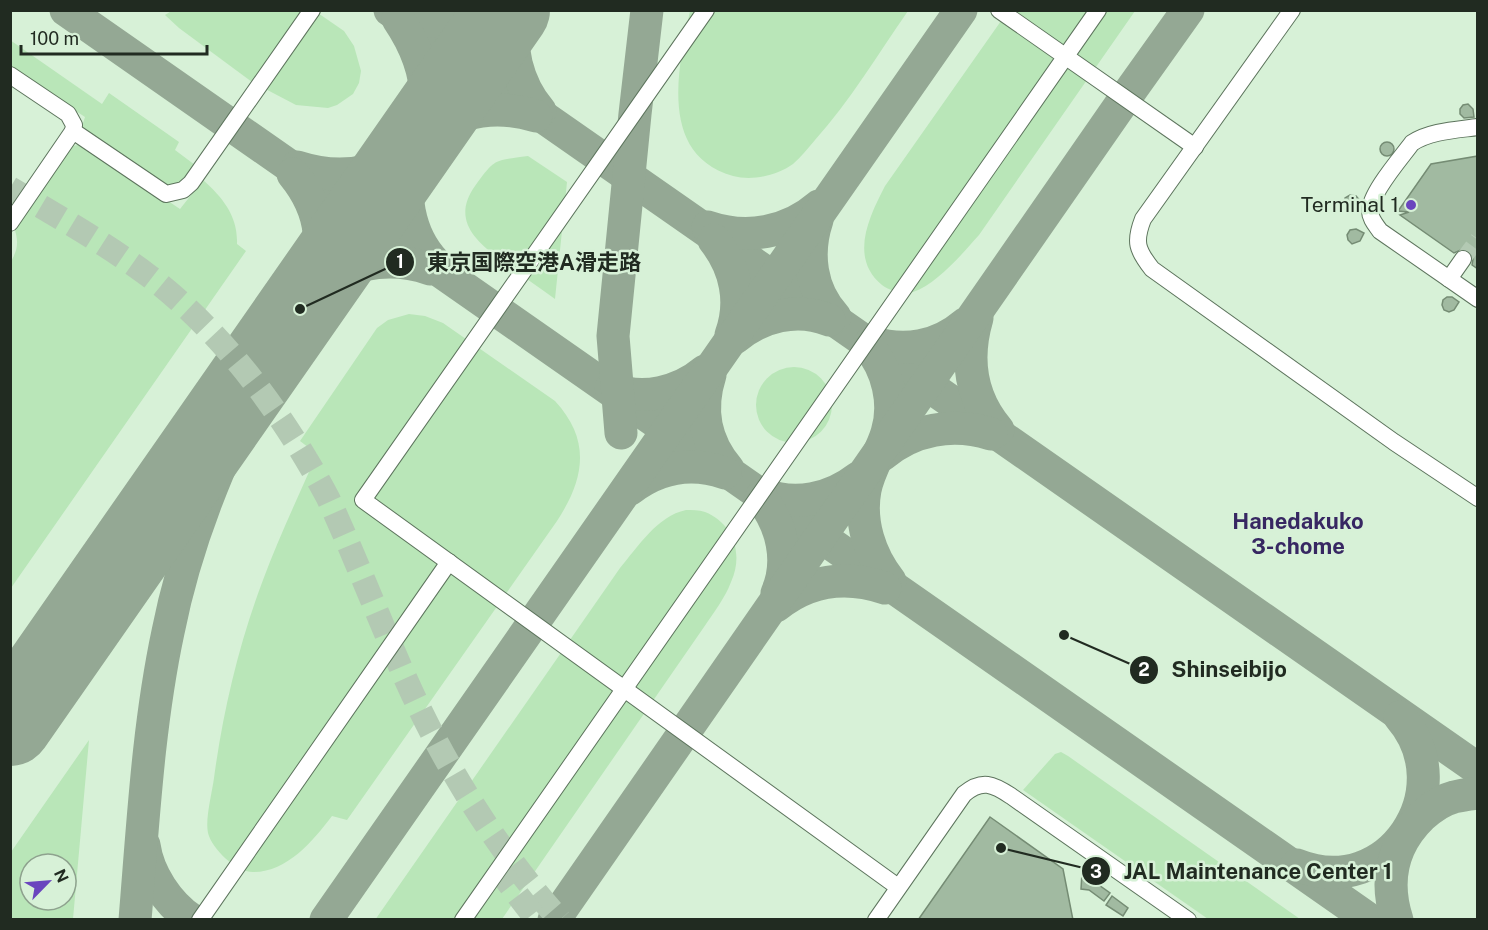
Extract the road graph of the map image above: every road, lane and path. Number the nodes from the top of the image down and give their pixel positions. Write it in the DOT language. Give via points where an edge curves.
graph roads {
  1 [pos="312,10"];
  2 [pos="706,10"];
  3 [pos="999,10"];
  4 [pos="1098,10"];
  5 [pos="1292,10"];
  6 [pos="1066,57"];
  7 [pos="10,75"];
  8 [pos="1478,127"];
  9 [pos="73,131"];
  10 [pos="1195,147"];
  11 [pos="10,223"];
  12 [pos="1463,259"];
  13 [pos="1449,279"];
  14 [pos="1478,299"];
  15 [pos="1478,498"];
  16 [pos="449,562"];
  17 [pos="625,689"];
  18 [pos="898,887"];
  19 [pos="200,920"];
  20 [pos="463,920"];
  21 [pos="876,920"];
  22 [pos="1188,920"];
  1 -- 9 [label="lane" via="183,190 166,194"];
  2 -- 16 [label="lane" via="363,500"];
  3 -- 6 [label="lane"];
  4 -- 6 [label="lane"];
  5 -- 10 [label="lane"];
  6 -- 10 [label="lane"];
  6 -- 17 [label="lane"];
  7 -- 9 [label="lane" via="68,114"];
  8 -- 13 [label="lane" via="1412,143 1372,200 1370,212 1380,231"];
  9 -- 11 [label="lane"];
  10 -- 15 [label="lane" via="1143,219 1137,240 1152,269"];
  12 -- 13 [label="lane"];
  13 -- 14 [label="lane"];
  16 -- 17 [label="lane"];
  16 -- 19 [label="lane"];
  17 -- 18 [label="lane"];
  17 -- 20 [label="lane"];
  18 -- 21 [label="lane"];
  18 -- 22 [label="lane" via="964,794 985,784 1011,796"];
}
